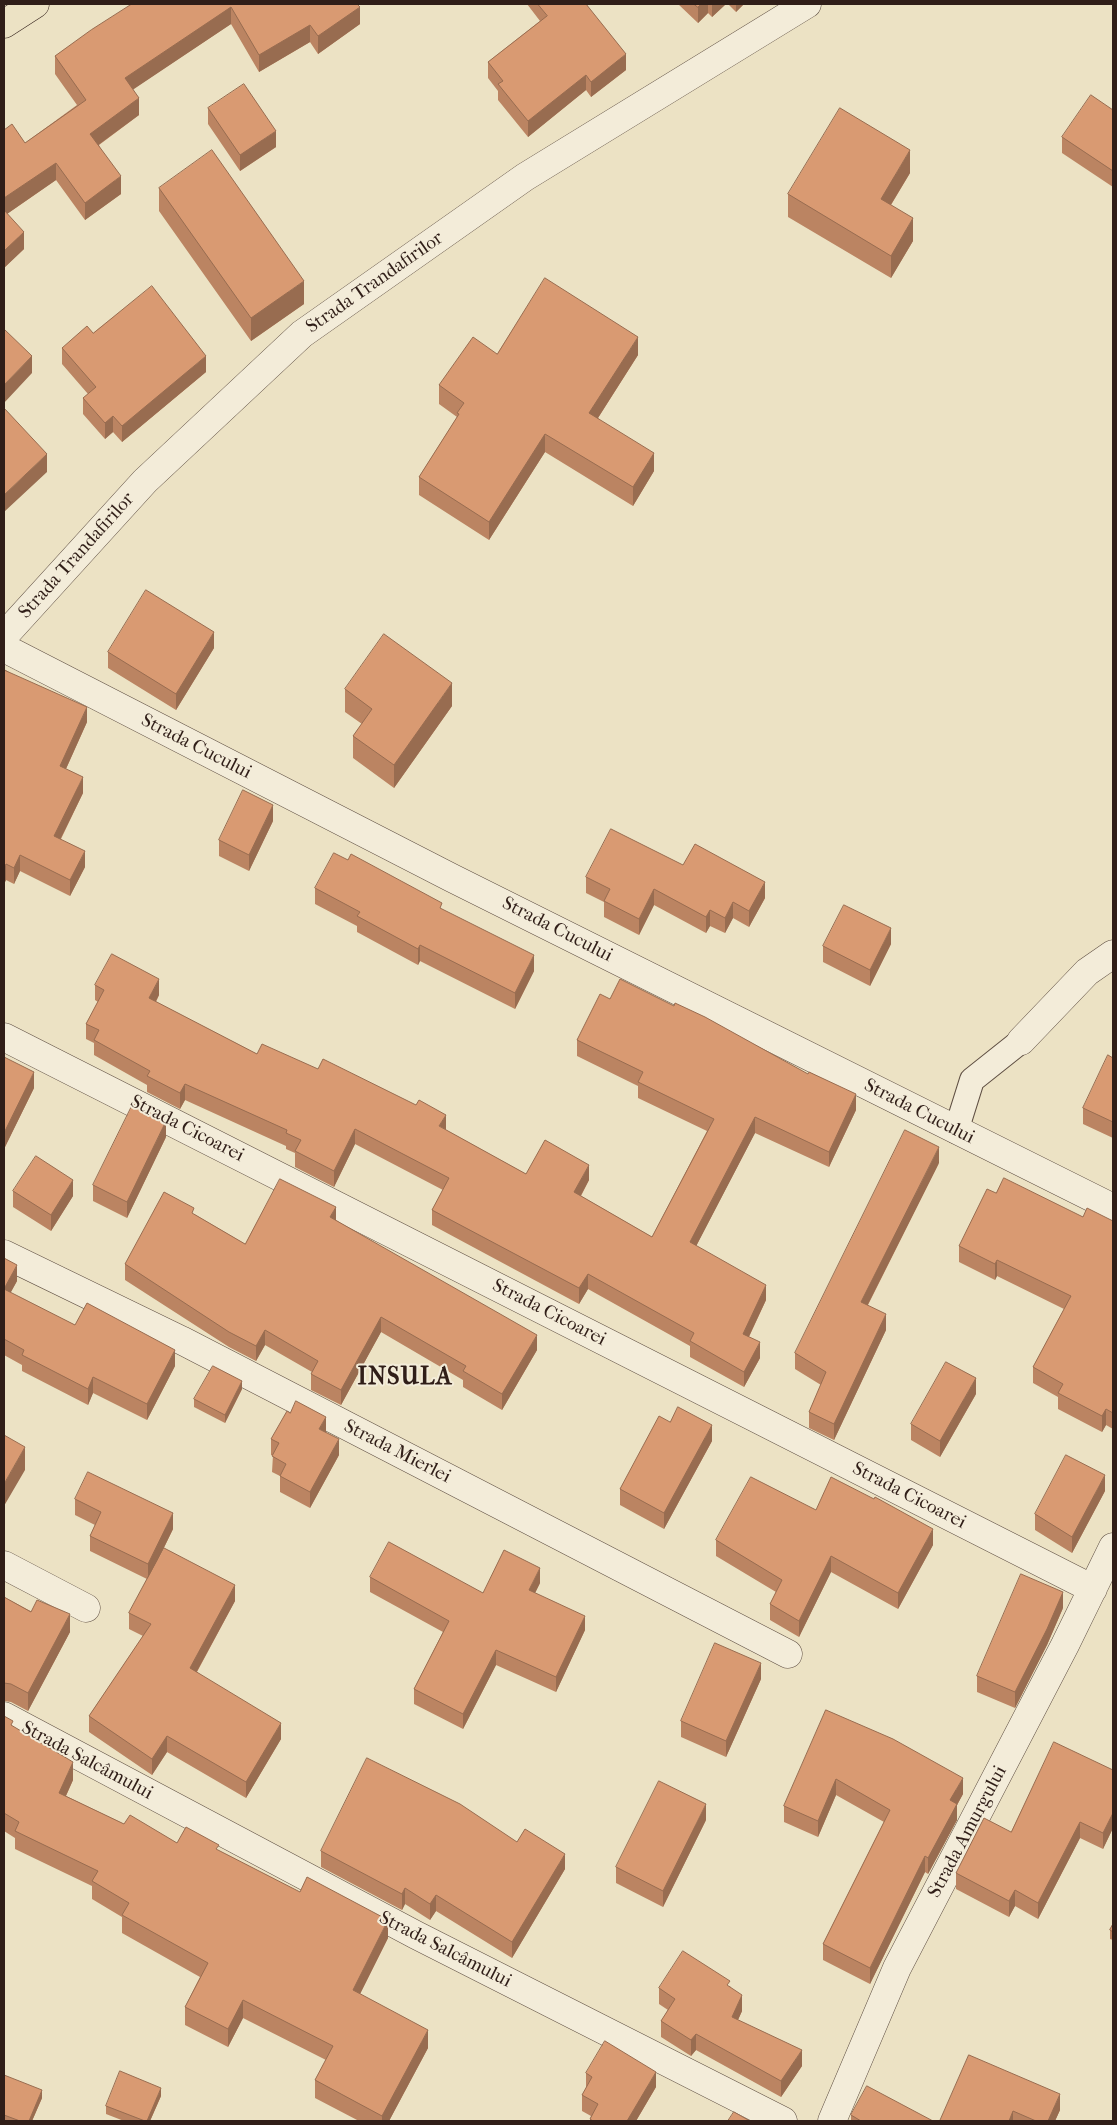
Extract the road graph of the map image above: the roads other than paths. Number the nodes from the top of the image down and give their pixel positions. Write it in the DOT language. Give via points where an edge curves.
graph roads {
  1 [pos="35,4"];
  2 [pos="807,4"];
  3 [pos="4,24"];
  4 [pos="4,636"];
  5 [pos="4,648"];
  6 [pos="1113,954"];
  7 [pos="4,1037"];
  8 [pos="1021,1041"];
  9 [pos="956,1131"];
  10 [pos="1113,1208"];
  11 [pos="4,1254"];
  12 [pos="1113,1547"];
  13 [pos="4,1565"];
  14 [pos="1092,1589"];
  15 [pos="86,1608"];
  16 [pos="788,1654"];
  17 [pos="4,1716"];
  18 [pos="783,2121"];
  19 [pos="832,2121"];
  1 -- 3 [label="main road"];
  2 -- 4 [label="street, Strada Trandafirilor" via="525,177 302,334 145,481"];
  5 -- 9 [label="street, Strada Cucului"];
  6 -- 8 [label="street" via="1087,972"];
  7 -- 14 [label="street, Strada Cicoarei"];
  8 -- 9 [label="lane" via="972,1080"];
  9 -- 10 [label="street, Strada Cucului"];
  11 -- 16 [label="street, Strada Mierlei" via="181,1340"];
  12 -- 14 [label="street, Strada Amurgului"];
  13 -- 15 [label="street"];
  14 -- 19 [label="street, Strada Amurgului" via="897,1968"];
  17 -- 18 [label="street, Strada Salcâmului" via="416,1935"];
}
